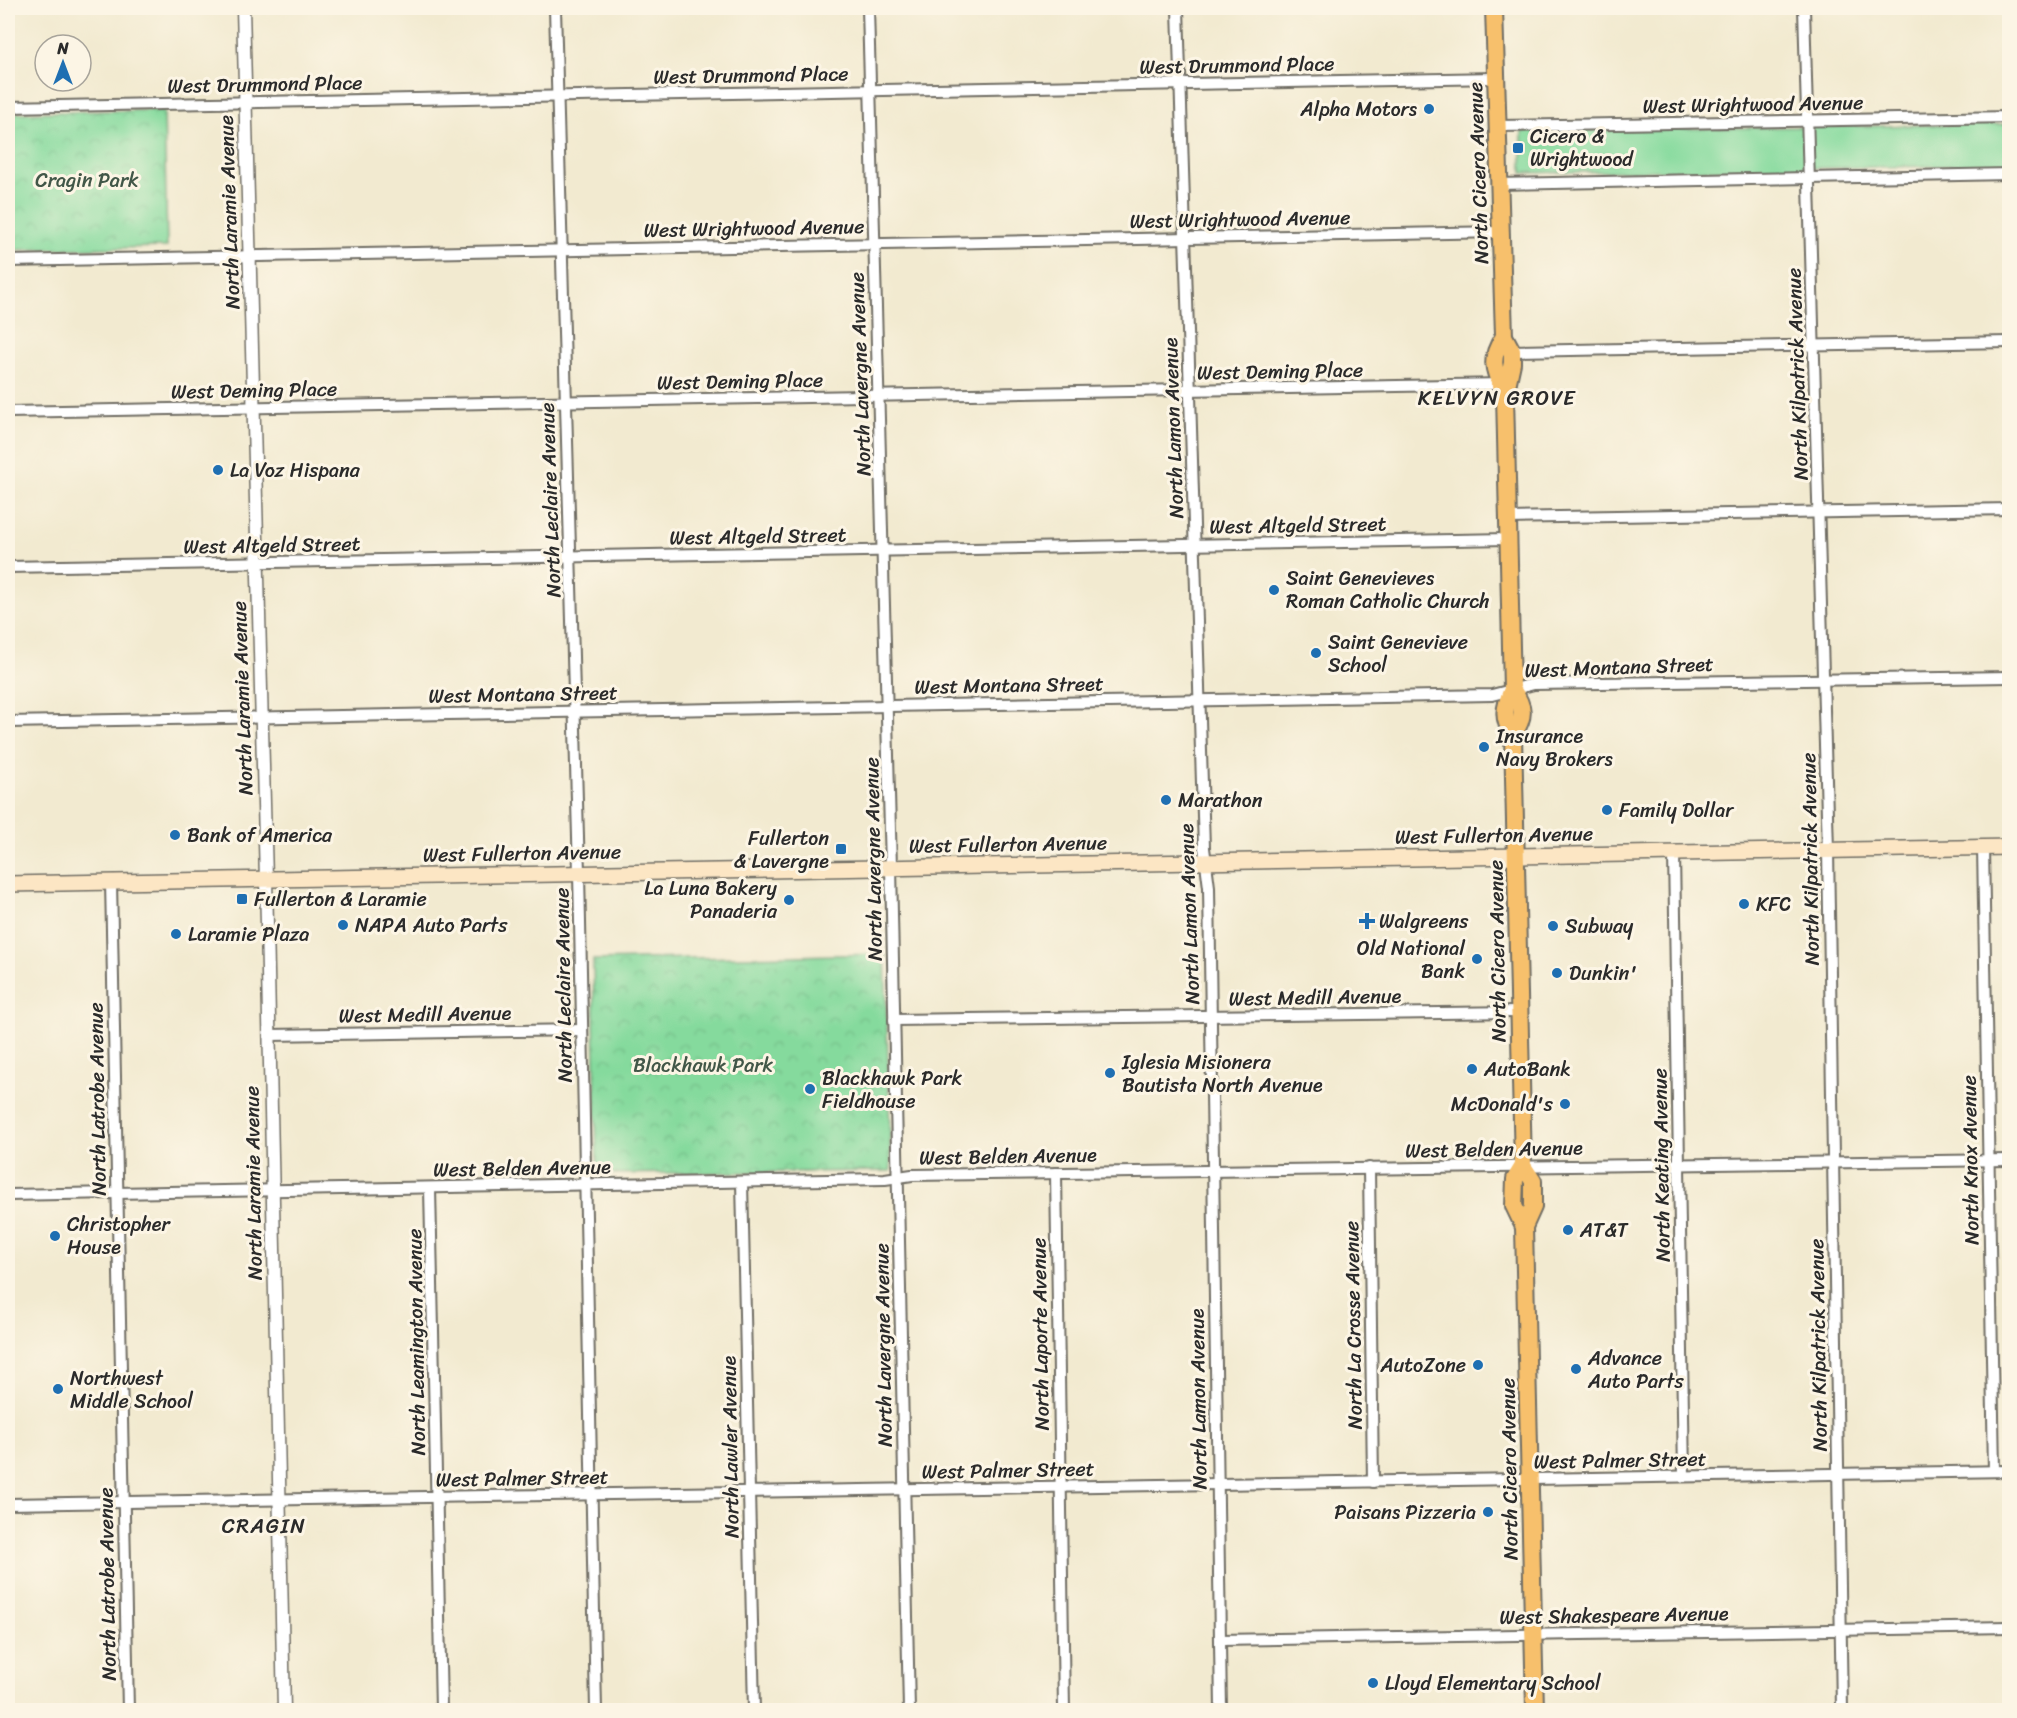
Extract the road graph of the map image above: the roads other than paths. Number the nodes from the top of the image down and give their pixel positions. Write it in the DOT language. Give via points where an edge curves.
graph roads {
  1 [pos="243,8"];
  2 [pos="555,8"];
  3 [pos="867,8"];
  4 [pos="1178,8"];
  5 [pos="1494,8"];
  6 [pos="1804,8"];
  7 [pos="1496,78"];
  8 [pos="1180,84"];
  9 [pos="870,90"];
  10 [pos="557,96"];
  11 [pos="245,103"];
  12 [pos="8,107"];
  13 [pos="2010,117"];
  14 [pos="1808,121"];
  15 [pos="1498,126"];
  16 [pos="2010,174"];
  17 [pos="1809,179"];
  18 [pos="1499,184"];
  19 [pos="1501,232"];
  20 [pos="1185,238"];
  21 [pos="874,244"];
  22 [pos="561,250"];
  23 [pos="250,256"];
  24 [pos="8,261"];
  25 [pos="2010,342"];
  26 [pos="1508,343"];
  27 [pos="1814,345"];
  28 [pos="1505,388"];
  29 [pos="1190,390"];
  30 [pos="878,396"];
  31 [pos="566,402"];
  32 [pos="254,408"];
  33 [pos="8,412"];
  34 [pos="2010,509"];
  35 [pos="1818,512"];
  36 [pos="1508,518"];
  37 [pos="1509,539"];
  38 [pos="1195,545"];
  39 [pos="882,552"];
  40 [pos="570,558"];
  41 [pos="258,564"];
  42 [pos="8,567"];
  43 [pos="2010,678"];
  44 [pos="1823,680"];
  45 [pos="1512,689"];
  46 [pos="1200,700"];
  47 [pos="887,705"];
  48 [pos="574,711"];
  49 [pos="262,716"];
  50 [pos="8,722"];
  51 [pos="1983,847"];
  52 [pos="2010,847"];
  53 [pos="1828,850"];
  54 [pos="1674,853"];
  55 [pos="1516,855"];
  56 [pos="1206,861"];
  57 [pos="891,867"];
  58 [pos="579,873"];
  59 [pos="266,879"];
  60 [pos="111,882"];
  61 [pos="8,884"];
  62 [pos="1519,1012"];
  63 [pos="1211,1016"];
  64 [pos="894,1020"];
  65 [pos="582,1030"];
  66 [pos="269,1035"];
  67 [pos="1988,1160"];
  68 [pos="2010,1160"];
  69 [pos="1833,1162"];
  70 [pos="1679,1164"];
  71 [pos="1523,1167"];
  72 [pos="1370,1168"];
  73 [pos="1213,1171"];
  74 [pos="1056,1173"];
  75 [pos="898,1178"];
  76 [pos="742,1182"];
  77 [pos="585,1185"];
  78 [pos="430,1188"];
  79 [pos="273,1191"];
  80 [pos="117,1193"];
  81 [pos="8,1195"];
  82 [pos="2010,1471"];
  83 [pos="1994,1472"];
  84 [pos="1838,1474"];
  85 [pos="1684,1476"];
  86 [pos="1530,1479"];
  87 [pos="1373,1482"];
  88 [pos="1217,1484"];
  89 [pos="1061,1487"];
  90 [pos="904,1489"];
  91 [pos="749,1492"];
  92 [pos="591,1494"];
  93 [pos="437,1497"];
  94 [pos="279,1500"];
  95 [pos="124,1502"];
  96 [pos="8,1504"];
  97 [pos="2010,1627"];
  98 [pos="1840,1630"];
  99 [pos="1533,1634"];
  100 [pos="1220,1640"];
  101 [pos="128,1710"];
  102 [pos="284,1710"];
  103 [pos="441,1710"];
  104 [pos="596,1710"];
  105 [pos="754,1710"];
  106 [pos="909,1710"];
  107 [pos="1064,1710"];
  108 [pos="1221,1710"];
  109 [pos="1535,1710"];
  110 [pos="1842,1710"];
  1 -- 11 [label="street, North Laramie Avenue"];
  2 -- 10 [label="street, North Leclaire Avenue"];
  3 -- 9 [label="street, North Lavergne Avenue"];
  4 -- 8 [label="street, North Lamon Avenue"];
  5 -- 7 [label="main road, North Cicero Avenue"];
  6 -- 14 [label="street, North Kilpatrick Avenue"];
  7 -- 8 [label="street, West Drummond Place"];
  7 -- 15 [label="main road, North Cicero Avenue"];
  8 -- 9 [label="street, West Drummond Place"];
  8 -- 20 [label="street, North Lamon Avenue"];
  9 -- 10 [label="street, West Drummond Place"];
  9 -- 21 [label="street, North Lavergne Avenue"];
  10 -- 11 [label="street, West Drummond Place"];
  10 -- 22 [label="street, North Leclaire Avenue"];
  11 -- 12 [label="street, West Drummond Place"];
  11 -- 23 [label="street, North Laramie Avenue"];
  13 -- 14 [label="street, West Wrightwood Avenue"];
  14 -- 15 [label="street, West Wrightwood Avenue"];
  14 -- 17 [label="street, North Kilpatrick Avenue"];
  15 -- 18 [label="main road, North Cicero Avenue"];
  16 -- 17 [label="street"];
  17 -- 18 [label="street"];
  17 -- 27 [label="street, North Kilpatrick Avenue"];
  18 -- 19 [label="main road, North Cicero Avenue"];
  19 -- 20 [label="street, West Wrightwood Avenue"];
  19 -- 26 [label="main road, North Cicero Avenue"];
  20 -- 21 [label="street, West Wrightwood Avenue"];
  20 -- 29 [label="street, North Lamon Avenue"];
  21 -- 22 [label="street, West Wrightwood Avenue"];
  21 -- 30 [label="street, North Lavergne Avenue"];
  22 -- 23 [label="street, West Wrightwood Avenue"];
  22 -- 31 [label="street, North Leclaire Avenue"];
  23 -- 24 [label="street, West Wrightwood Avenue"];
  23 -- 32 [label="street, North Laramie Avenue"];
  25 -- 27 [label="street"];
  26 -- 27 [label="street"];
  26 -- 28 [label="main road, North Cicero Avenue" via="1494,352 1495,372"];
  27 -- 35 [label="street, North Kilpatrick Avenue"];
  28 -- 29 [label="street, West Deming Place"];
  28 -- 36 [label="main road, North Cicero Avenue"];
  29 -- 30 [label="street, West Deming Place"];
  29 -- 38 [label="street, North Lamon Avenue"];
  30 -- 31 [label="street, West Deming Place"];
  30 -- 39 [label="street, North Lavergne Avenue"];
  31 -- 32 [label="street, West Deming Place"];
  31 -- 40 [label="street, North Leclaire Avenue"];
  32 -- 33 [label="street, West Deming Place"];
  32 -- 41 [label="street, North Laramie Avenue"];
  34 -- 35 [label="street"];
  35 -- 36 [label="street"];
  35 -- 44 [label="street, North Kilpatrick Avenue"];
  36 -- 37 [label="main road, North Cicero Avenue"];
  37 -- 38 [label="street, West Altgeld Street"];
  37 -- 45 [label="main road, North Cicero Avenue"];
  38 -- 39 [label="street, West Altgeld Street"];
  38 -- 46 [label="street, North Lamon Avenue"];
  39 -- 40 [label="street, West Altgeld Street"];
  39 -- 47 [label="street, North Lavergne Avenue"];
  40 -- 41 [label="street, West Altgeld Street"];
  40 -- 48 [label="street, North Leclaire Avenue"];
  41 -- 42 [label="street, West Altgeld Street"];
  41 -- 49 [label="street, North Laramie Avenue"];
  43 -- 44 [label="street, West Montana Street"];
  44 -- 45 [label="street, West Montana Street" via="1534,684"];
  44 -- 53 [label="street, North Kilpatrick Avenue"];
  45 -- 46 [label="street, West Montana Street" via="1492,695"];
  45 -- 55 [label="main road, North Cicero Avenue" via="1521,702 1522,722 1513,735"];
  46 -- 47 [label="street, West Montana Street"];
  46 -- 56 [label="street, North Lamon Avenue"];
  47 -- 48 [label="street, West Montana Street"];
  47 -- 57 [label="street, North Lavergne Avenue"];
  48 -- 49 [label="street, West Montana Street"];
  48 -- 58 [label="street, North Leclaire Avenue"];
  49 -- 50 [label="street, West Montana Street"];
  49 -- 59 [label="street, North Laramie Avenue"];
  51 -- 52 [label="main road, West Fullerton Avenue"];
  51 -- 53 [label="main road, West Fullerton Avenue"];
  51 -- 67 [label="street, North Knox Avenue"];
  53 -- 54 [label="main road, West Fullerton Avenue"];
  53 -- 69 [label="street, North Kilpatrick Avenue"];
  54 -- 55 [label="main road, West Fullerton Avenue"];
  54 -- 70 [label="street, North Keating Avenue"];
  55 -- 56 [label="main road, West Fullerton Avenue"];
  55 -- 62 [label="main road, North Cicero Avenue"];
  56 -- 57 [label="main road, West Fullerton Avenue"];
  56 -- 63 [label="street, North Lamon Avenue"];
  57 -- 58 [label="main road, West Fullerton Avenue"];
  57 -- 64 [label="street, North Lavergne Avenue"];
  58 -- 59 [label="main road, West Fullerton Avenue"];
  58 -- 65 [label="street, North Leclaire Avenue"];
  59 -- 60 [label="main road, West Fullerton Avenue"];
  59 -- 66 [label="street, North Laramie Avenue"];
  60 -- 61 [label="main road, West Fullerton Avenue"];
  60 -- 80 [label="street, North Latrobe Avenue"];
  62 -- 63 [label="street, West Medill Avenue"];
  62 -- 71 [label="main road, North Cicero Avenue"];
  63 -- 64 [label="street, West Medill Avenue"];
  63 -- 73 [label="street, North Lamon Avenue"];
  64 -- 75 [label="street, North Lavergne Avenue"];
  65 -- 66 [label="street, West Medill Avenue"];
  65 -- 77 [label="street, North Leclaire Avenue"];
  66 -- 79 [label="street, North Laramie Avenue"];
  67 -- 68 [label="street, West Belden Avenue"];
  67 -- 69 [label="street, West Belden Avenue"];
  67 -- 83 [label="street, North Knox Avenue"];
  69 -- 70 [label="street, West Belden Avenue"];
  69 -- 84 [label="street, North Kilpatrick Avenue"];
  70 -- 71 [label="street, West Belden Avenue"];
  70 -- 85 [label="street, North Keating Avenue"];
  71 -- 72 [label="street, West Belden Avenue"];
  71 -- 86 [label="main road, North Cicero Avenue" via="1533,1181 1533,1207 1524,1227"];
  72 -- 73 [label="street, West Belden Avenue"];
  72 -- 87 [label="street, North La Crosse Avenue"];
  73 -- 74 [label="street, West Belden Avenue"];
  73 -- 88 [label="street, North Lamon Avenue"];
  74 -- 75 [label="street, West Belden Avenue"];
  74 -- 89 [label="street, North Laporte Avenue"];
  75 -- 76 [label="street, West Belden Avenue"];
  75 -- 90 [label="street, North Lavergne Avenue"];
  76 -- 77 [label="street, West Belden Avenue"];
  76 -- 91 [label="street, North Lawler Avenue"];
  77 -- 78 [label="street, West Belden Avenue"];
  77 -- 92 [label="street, North Leclaire Avenue"];
  78 -- 79 [label="street, West Belden Avenue"];
  78 -- 93 [label="street, North Leamington Avenue"];
  79 -- 80 [label="street, West Belden Avenue"];
  79 -- 94 [label="street, North Laramie Avenue"];
  80 -- 81 [label="street, West Belden Avenue"];
  80 -- 95 [label="street, North Latrobe Avenue"];
  82 -- 83 [label="street, West Palmer Street"];
  83 -- 84 [label="street, West Palmer Street"];
  84 -- 85 [label="street, West Palmer Street"];
  84 -- 98 [label="street, North Kilpatrick Avenue"];
  85 -- 86 [label="street, West Palmer Street"];
  86 -- 87 [label="street, West Palmer Street"];
  86 -- 99 [label="main road, North Cicero Avenue"];
  87 -- 88 [label="street, West Palmer Street"];
  88 -- 89 [label="street, West Palmer Street"];
  88 -- 100 [label="street, North Lamon Avenue"];
  89 -- 90 [label="street, West Palmer Street"];
  89 -- 107 [label="street, North Laporte Avenue"];
  90 -- 91 [label="street, West Palmer Street"];
  90 -- 106 [label="street, North Lavergne Avenue"];
  91 -- 92 [label="street, West Palmer Street"];
  91 -- 105 [label="street, North Lawler Avenue"];
  92 -- 93 [label="street, West Palmer Street"];
  92 -- 104 [label="street, North Leclaire Avenue"];
  93 -- 94 [label="street, West Palmer Street"];
  93 -- 103 [label="street, North Leamington Avenue"];
  94 -- 95 [label="street, West Palmer Street"];
  94 -- 102 [label="street, North Laramie Avenue"];
  95 -- 96 [label="street, West Palmer Street"];
  95 -- 101 [label="street, North Latrobe Avenue"];
  97 -- 98 [label="street, West Shakespeare Avenue"];
  98 -- 99 [label="street, West Shakespeare Avenue"];
  98 -- 110 [label="street, North Kilpatrick Avenue"];
  99 -- 100 [label="street, West Shakespeare Avenue"];
  99 -- 109 [label="main road, North Cicero Avenue"];
  100 -- 108 [label="street, North Lamon Avenue"];
}
